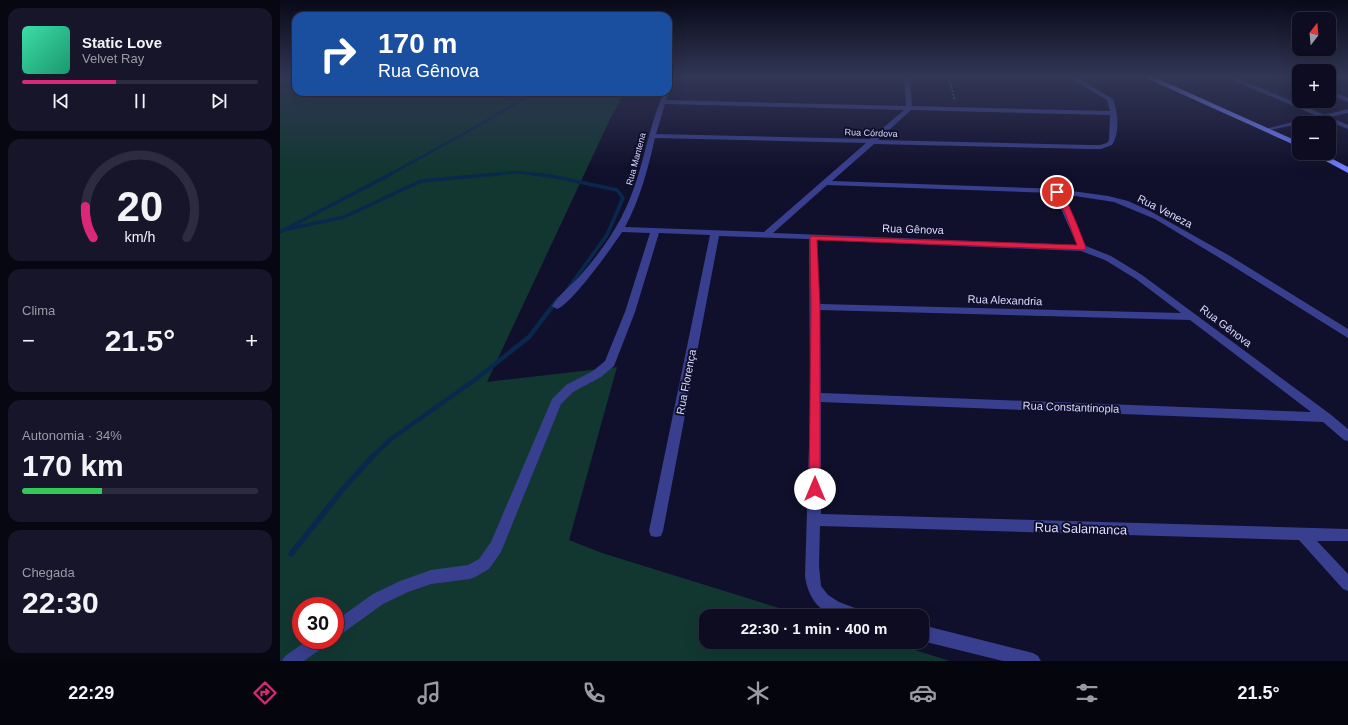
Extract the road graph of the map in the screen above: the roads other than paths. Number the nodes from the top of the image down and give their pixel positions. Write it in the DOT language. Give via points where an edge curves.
graph roads {
  1 [pos="660,108"];
  2 [pos="868,108"];
  3 [pos="1113,108"];
  4 [pos="1217,108"];
  5 [pos="1302,108"];
  6 [pos="909,109"];
  7 [pos="1348,111"];
  8 [pos="1113,113"];
  9 [pos="1322,116"];
  10 [pos="1328,116"];
  11 [pos="1336,122"];
  12 [pos="1292,124"];
  13 [pos="1348,127"];
  14 [pos="1267,130"];
  15 [pos="651,136"];
  16 [pos="872,142"];
  17 [pos="1292,142"];
  18 [pos="1329,160"];
  19 [pos="1348,170"];
  20 [pos="826,183"];
  21 [pos="1057,192"];
  22 [pos="620,229"];
  23 [pos="655,230"];
  24 [pos="715,233"];
  25 [pos="767,234"];
  26 [pos="813,238"];
  27 [pos="1082,248"];
  28 [pos="557,306"];
  29 [pos="816,307"];
  30 [pos="1194,317"];
  31 [pos="1348,334"];
  32 [pos="816,397"];
  33 [pos="1326,417"];
  34 [pos="1348,436"];
  35 [pos="814,520"];
  36 [pos="656,531"];
  37 [pos="1302,534"];
  38 [pos="1348,535"];
  39 [pos="1348,584"];
  40 [pos="838,609"];
  41 [pos="344,624"];
  42 [pos="929,634"];
  43 [pos="308,649"];
  44 [pos="290,661"];
  45 [pos="1033,661"];
  1 -- 15 [label="street, Rua Mantena"];
  2 -- 6 [label="street"];
  3 -- 8 [label="street"];
  4 -- 14 [label="street"];
  5 -- 9 [label="street"];
  6 -- 8 [label="street"];
  6 -- 16 [label="street"];
  7 -- 10 [label="street"];
  8 -- 16 [label="street, Rua Córdova" via="1112,142 1107,146"];
  11 -- 13 [label="street"];
  12 -- 14 [label="street"];
  14 -- 17 [label="street"];
  15 -- 16 [label="street, Rua Córdova"];
  15 -- 22 [label="street, Rua Mantena" via="641,180"];
  16 -- 20 [label="street"];
  18 -- 19 [label="street"];
  20 -- 21 [label="street, Rua Veneza"];
  20 -- 25 [label="street"];
  21 -- 27 [label="street"];
  21 -- 31 [label="street, Rua Veneza" via="1093,195 1146,211 1256,275"];
  22 -- 23 [label="street, Rua Gênova"];
  22 -- 28 [label="street, Rua Mantena" via="589,273"];
  23 -- 24 [label="street, Rua Gênova"];
  23 -- 41 [label="street" via="630,312 610,363 598,375 572,386 556,402 496,547 484,564 470,572 431,577 405,586 378,599"];
  24 -- 25 [label="street, Rua Gênova"];
  24 -- 36 [label="street, Rua Florença"];
  25 -- 26 [label="street, Rua Gênova"];
  26 -- 27 [label="street, Rua Gênova"];
  26 -- 29 [label="street"];
  27 -- 30 [label="street, Rua Gênova" via="1120,264"];
  29 -- 30 [label="street, Rua Alexandria"];
  29 -- 32 [label="street"];
  30 -- 33 [label="street, Rua Gênova"];
  32 -- 33 [label="street, Rua Constantinopla"];
  32 -- 35 [label="street"];
  33 -- 34 [label="street, Rua Gênova"];
  35 -- 37 [label="street, Rua Salamanca"];
  35 -- 40 [label="street" via="814,589 825,602"];
  37 -- 38 [label="street, Rua Salamanca"];
  37 -- 39 [label="street"];
  42 -- 45 [label="street"];
  43 -- 44 [label="street"];
}
